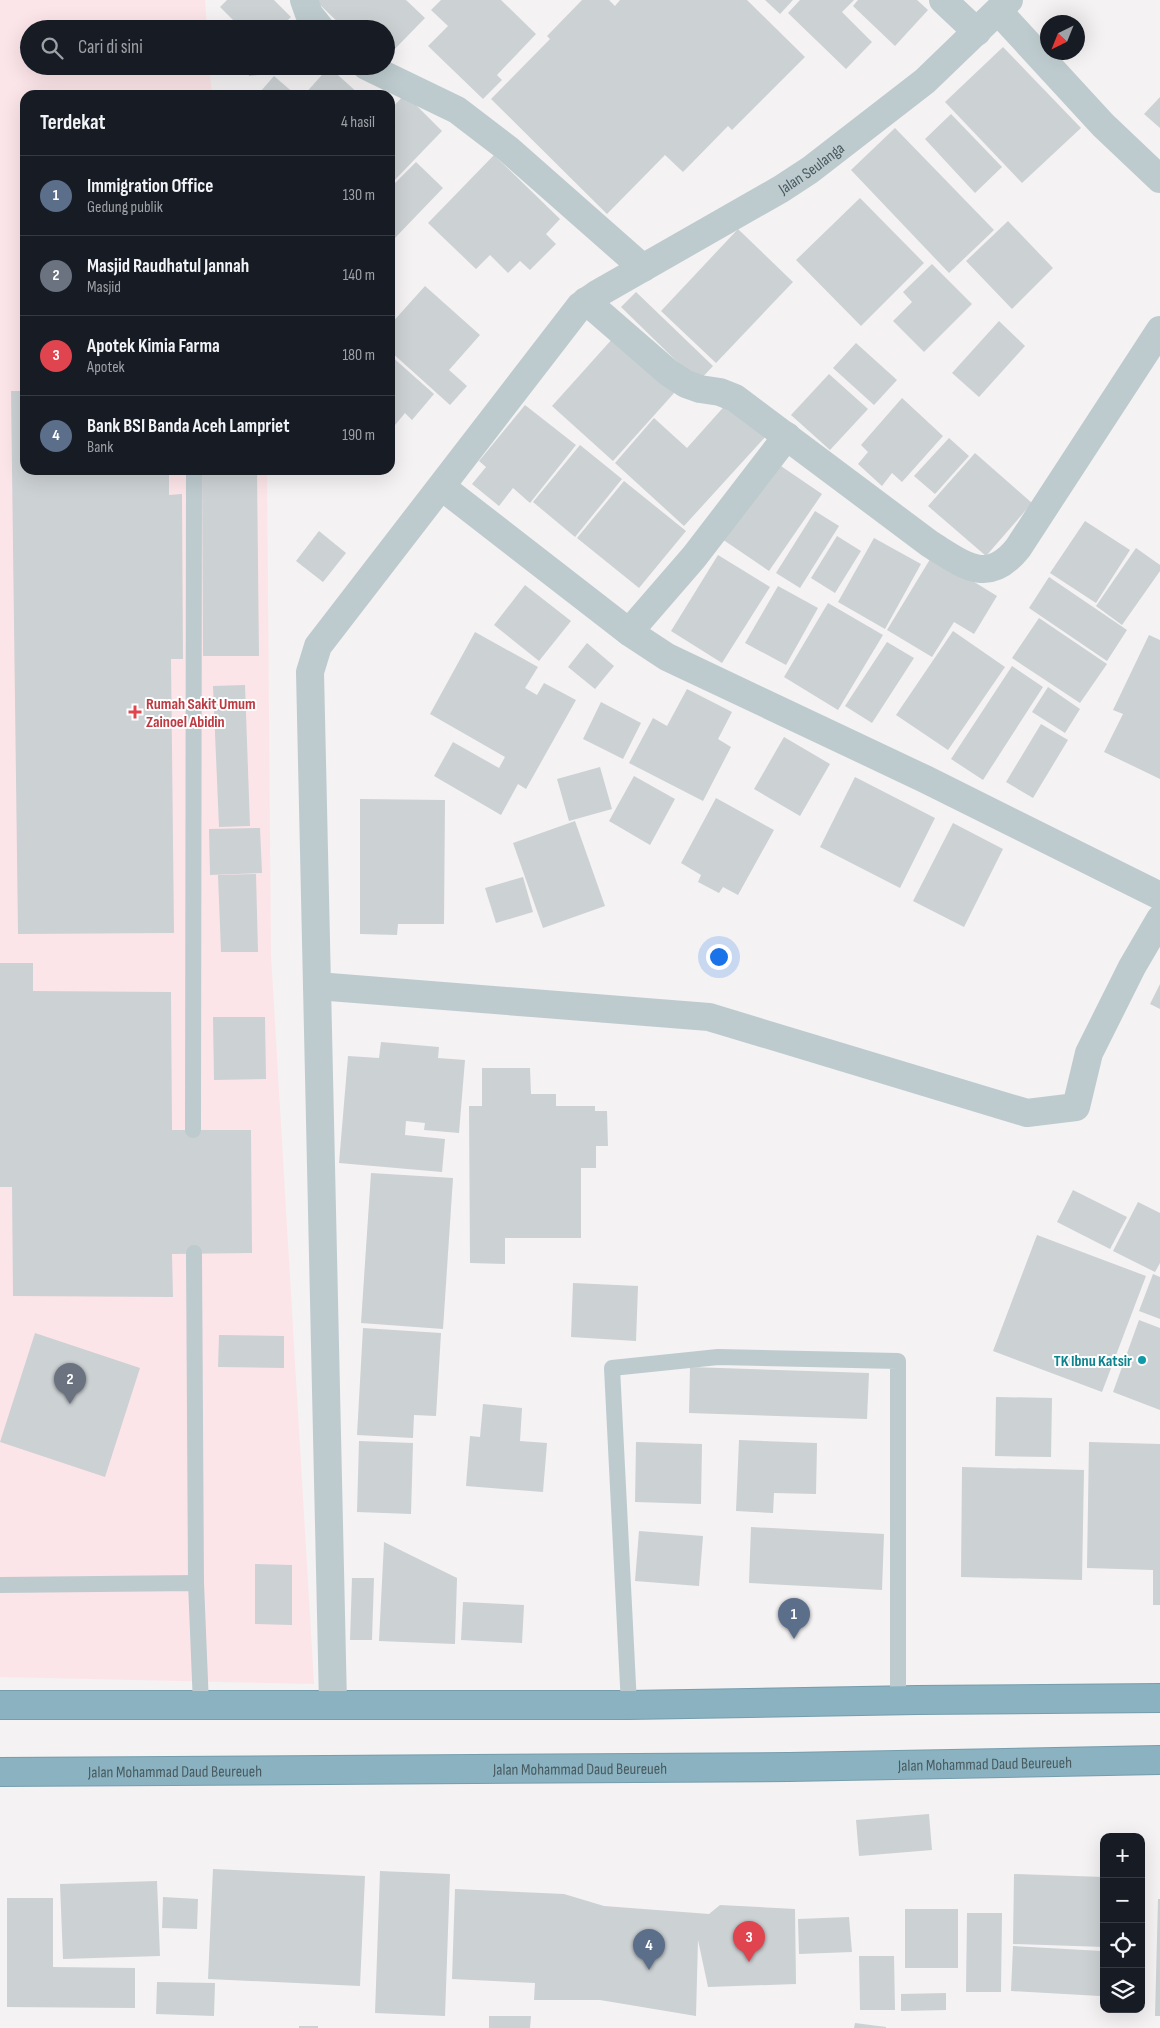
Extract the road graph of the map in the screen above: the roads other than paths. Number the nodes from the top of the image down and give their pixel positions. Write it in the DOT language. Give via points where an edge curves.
graph roads {
  1 [pos="304,0"];
  2 [pos="942,0"];
  3 [pos="1004,6"];
  4 [pos="314,20"];
  5 [pos="978,32"];
  6 [pos="385,75"];
  7 [pos="1160,179"];
  8 [pos="643,268"];
  9 [pos="586,301"];
  10 [pos="1160,330"];
  11 [pos="787,436"];
  12 [pos="194,475"];
  13 [pos="442,488"];
  14 [pos="629,632"];
  15 [pos="1160,896"];
  16 [pos="1160,919"];
  17 [pos="317,986"];
  18 [pos="194,1130"];
  19 [pos="194,1254"];
  20 [pos="196,1583"];
  21 [pos="0,1585"];
  22 [pos="1160,1698"];
  23 [pos="898,1700"];
  24 [pos="333,1704"];
  25 [pos="0,1705"];
  26 [pos="201,1705"];
  27 [pos="629,1705"];
  28 [pos="1160,1760"];
  29 [pos="0,1772"];
  1 -- 4 [label="street"];
  2 -- 5 [label="street"];
  3 -- 5 [label="street, Jalan Seulanga"];
  3 -- 7 [label="street" via="1102,125"];
  5 -- 8 [label="street, Jalan Seulanga" via="926,81 810,170"];
  6 -- 8 [label="street" via="457,110 508,149"];
  8 -- 9 [label="street, Jalan Seulanga"];
  9 -- 11 [label="street" via="669,373 693,387 735,398"];
  9 -- 13 [label="street"];
  10 -- 11 [label="street" via="1018,548 1007,562 996,568 982,569 960,563"];
  11 -- 14 [label="street" via="694,557"];
  12 -- 18 [label="lane"];
  13 -- 14 [label="street"];
  13 -- 17 [label="street" via="318,646 310,672"];
  14 -- 15 [label="street" via="667,657 925,779"];
  16 -- 17 [label="street" via="1088,1053 1076,1107 1028,1113 709,1017"];
  17 -- 24 [label="street"];
  19 -- 20 [label="lane"];
  20 -- 21 [label="lane"];
  20 -- 26 [label="lane"];
  22 -- 23 [label="highway"];
  23 -- 27 [label="highway"];
  23 -- 27 [label="lane" via="898,1361 718,1357 612,1368"];
  24 -- 26 [label="highway"];
  24 -- 27 [label="highway"];
  25 -- 26 [label="highway"];
  28 -- 29 [label="highway, Jalan Mohammad Daud Beureueh" via="780,1767"];
}
